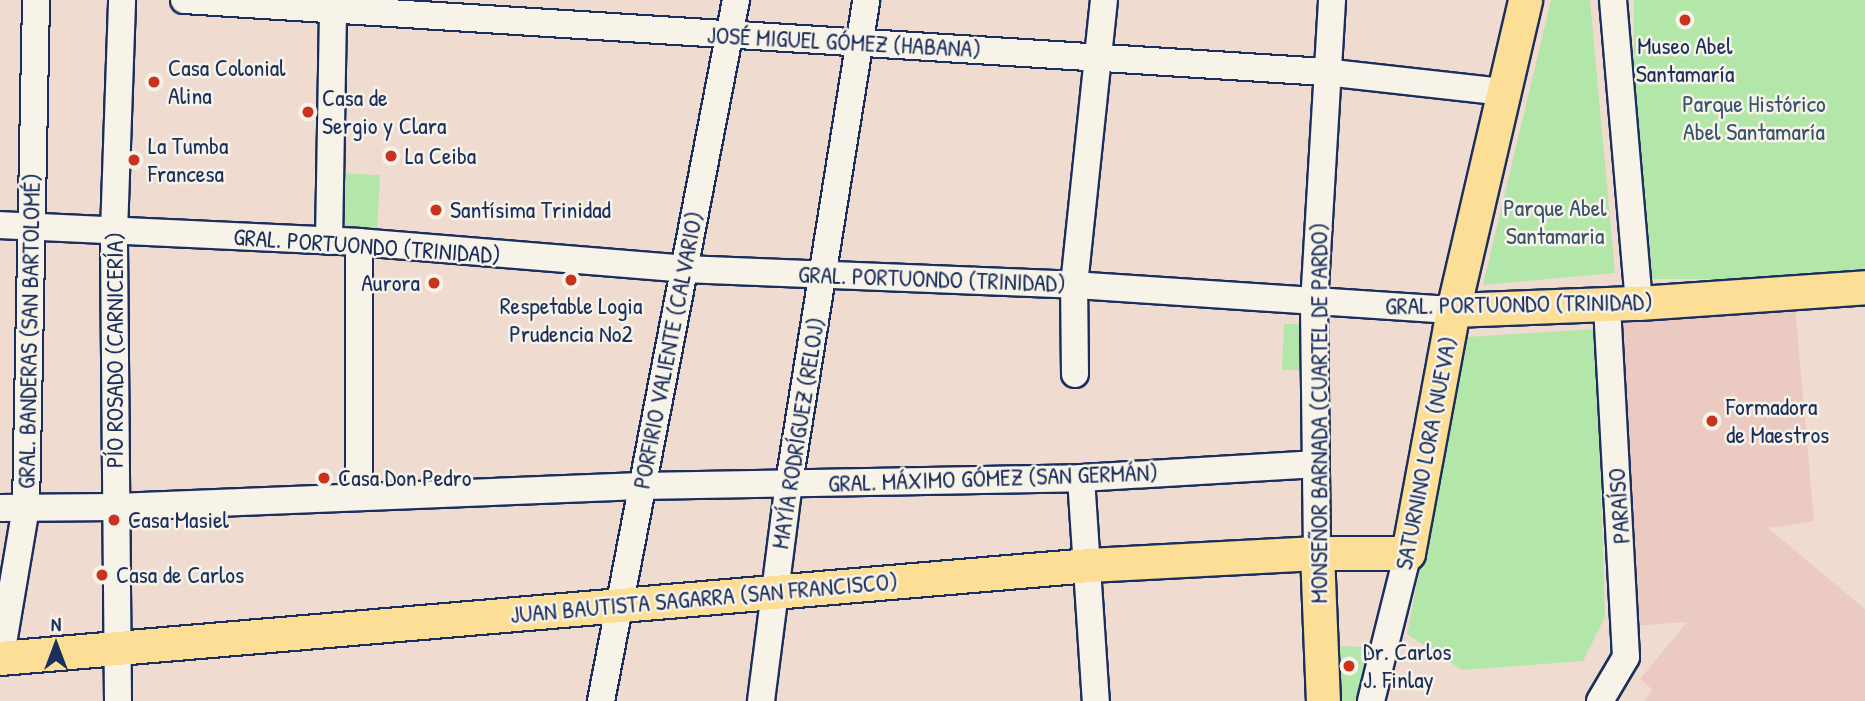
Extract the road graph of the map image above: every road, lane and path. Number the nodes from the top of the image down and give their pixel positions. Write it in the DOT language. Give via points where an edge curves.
graph roads {
  1 [pos="36,0"];
  2 [pos="122,0"];
  3 [pos="184,0"];
  4 [pos="737,0"];
  5 [pos="866,0"];
  6 [pos="1104,0"];
  7 [pos="1332,0"];
  8 [pos="1525,0"];
  9 [pos="1613,0"];
  10 [pos="332,5"];
  11 [pos="729,35"];
  12 [pos="859,43"];
  13 [pos="1098,58"];
  14 [pos="1325,72"];
  15 [pos="1503,92"];
  16 [pos="0,225"];
  17 [pos="30,227"];
  18 [pos="114,232"];
  19 [pos="329,241"];
  20 [pos="359,242"];
  21 [pos="684,269"];
  22 [pos="824,275"];
  23 [pos="1074,285"];
  24 [pos="1865,287"];
  25 [pos="1607,303"];
  26 [pos="1639,303"];
  27 [pos="1314,304"];
  28 [pos="1453,310"];
  29 [pos="1075,374"];
  30 [pos="1314,464"];
  31 [pos="1081,478"];
  32 [pos="789,483"];
  33 [pos="641,486"];
  34 [pos="359,495"];
  35 [pos="26,507"];
  36 [pos="116,507"];
  37 [pos="0,508"];
  38 [pos="1317,553"];
  39 [pos="1408,553"];
  40 [pos="1089,565"];
  41 [pos="774,592"];
  42 [pos="620,605"];
  43 [pos="116,652"];
  44 [pos="0,659"];
  45 [pos="118,701"];
  46 [pos="601,701"];
  47 [pos="761,701"];
  48 [pos="1096,701"];
  49 [pos="1323,701"];
  50 [pos="1371,701"];
  51 [pos="1600,701"];
  1 -- 17 [label="street, GRAL. BANDERAS (SAN BARTOLOMÉ)"];
  2 -- 18 [label="street, PÍO ROSADO (CARNICERÍA)"];
  3 -- 10 [label="street, JOSÉ MIGUEL GÓMEZ (HABANA)"];
  4 -- 11 [label="street, PORFIRIO VALIENTE (CALVARIO)"];
  5 -- 12 [label="street, MAYÍA RODRÍGUEZ (RELOJ)"];
  6 -- 13 [label="street"];
  7 -- 14 [label="street, MONSEÑOR BARNADA (CUARTEL DE PARDO)"];
  8 -- 15 [label="main road, SATURNINO LORA (NUEVA)"];
  9 -- 26 [label="street"];
  10 -- 11 [label="street, JOSÉ MIGUEL GÓMEZ (HABANA)"];
  10 -- 19 [label="street"];
  11 -- 12 [label="street, JOSÉ MIGUEL GÓMEZ (HABANA)"];
  11 -- 21 [label="street, PORFIRIO VALIENTE (CALVARIO)"];
  12 -- 13 [label="street, JOSÉ MIGUEL GÓMEZ (HABANA)"];
  12 -- 22 [label="street, MAYÍA RODRÍGUEZ (RELOJ)"];
  13 -- 14 [label="street, JOSÉ MIGUEL GÓMEZ (HABANA)"];
  13 -- 23 [label="street"];
  14 -- 15 [label="street, JOSÉ MIGUEL GÓMEZ (HABANA)"];
  14 -- 27 [label="street, MONSEÑOR BARNADA (CUARTEL DE PARDO)"];
  15 -- 28 [label="main road, SATURNINO LORA (NUEVA)"];
  16 -- 17 [label="street, GRAL. PORTUONDO (TRINIDAD)"];
  17 -- 18 [label="street, GRAL. PORTUONDO (TRINIDAD)"];
  17 -- 35 [label="street, GRAL. BANDERAS (SAN BARTOLOMÉ)"];
  18 -- 19 [label="street, GRAL. PORTUONDO (TRINIDAD)"];
  18 -- 36 [label="street, PÍO ROSADO (CARNICERÍA)"];
  19 -- 20 [label="street, GRAL. PORTUONDO (TRINIDAD)"];
  20 -- 21 [label="street, GRAL. PORTUONDO (TRINIDAD)"];
  20 -- 34 [label="street"];
  21 -- 22 [label="street, GRAL. PORTUONDO (TRINIDAD)"];
  21 -- 33 [label="street, PORFIRIO VALIENTE (CALVARIO)"];
  22 -- 23 [label="street, GRAL. PORTUONDO (TRINIDAD)"];
  22 -- 32 [label="street, MAYÍA RODRÍGUEZ (RELOJ)"];
  23 -- 27 [label="street, GRAL. PORTUONDO (TRINIDAD)"];
  23 -- 29 [label="street"];
  24 -- 26 [label="main road, GRAL. PORTUONDO (TRINIDAD)"];
  25 -- 26 [label="main road, GRAL. PORTUONDO (TRINIDAD)"];
  25 -- 28 [label="main road, GRAL. PORTUONDO (TRINIDAD)"];
  25 -- 51 [label="street, PARAÍSO" via="1626,657"];
  27 -- 28 [label="street, GRAL. PORTUONDO (TRINIDAD)"];
  27 -- 30 [label="street, MONSEÑOR BARNADA (CUARTEL DE PARDO)"];
  28 -- 39 [label="main road, SATURNINO LORA (NUEVA)"];
  30 -- 31 [label="street, GRAL. MÁXIMO GÓMEZ (SAN GERMÁN)"];
  30 -- 38 [label="street, MONSEÑOR BARNADA (CUARTEL DE PARDO)"];
  31 -- 32 [label="street, GRAL. MÁXIMO GÓMEZ (SAN GERMÁN)"];
  31 -- 40 [label="street"];
  32 -- 33 [label="street, GRAL. MÁXIMO GÓMEZ (SAN GERMÁN)"];
  32 -- 41 [label="street, MAYÍA RODRÍGUEZ (RELOJ)"];
  33 -- 34 [label="street, GRAL. MÁXIMO GÓMEZ (SAN GERMÁN)"];
  33 -- 42 [label="street, PORFIRIO VALIENTE (CALVARIO)"];
  34 -- 36 [label="street, GRAL. MÁXIMO GÓMEZ (SAN GERMÁN)"];
  35 -- 36 [label="street, GRAL. MÁXIMO GÓMEZ (SAN GERMÁN)"];
  35 -- 37 [label="street, GRAL. MÁXIMO GÓMEZ (SAN GERMÁN)"];
  35 -- 44 [label="street, GRAL. BANDERAS (SAN BARTOLOMÉ)"];
  36 -- 43 [label="street, PÍO ROSADO (CARNICERÍA)"];
  38 -- 39 [label="main road, JUAN BAUTISTA SAGARRA (SAN FRANCISCO)"];
  38 -- 40 [label="main road, JUAN BAUTISTA SAGARRA (SAN FRANCISCO)"];
  38 -- 49 [label="main road, MONSEÑOR BARNADA (CUARTEL DE PARDO)"];
  39 -- 50 [label="street, SATURNINO LORA (NUEVA)"];
  40 -- 41 [label="main road, JUAN BAUTISTA SAGARRA (SAN FRANCISCO)"];
  40 -- 48 [label="street"];
  41 -- 42 [label="main road, JUAN BAUTISTA SAGARRA (SAN FRANCISCO)"];
  41 -- 47 [label="street, MAYÍA RODRÍGUEZ (RELOJ)"];
  42 -- 43 [label="main road, JUAN BAUTISTA SAGARRA (SAN FRANCISCO)"];
  42 -- 46 [label="street, PORFIRIO VALIENTE (CALVARIO)"];
  43 -- 44 [label="main road, JUAN BAUTISTA SAGARRA (SAN FRANCISCO)"];
  43 -- 45 [label="street, PÍO ROSADO (CARNICERÍA)"];
}
